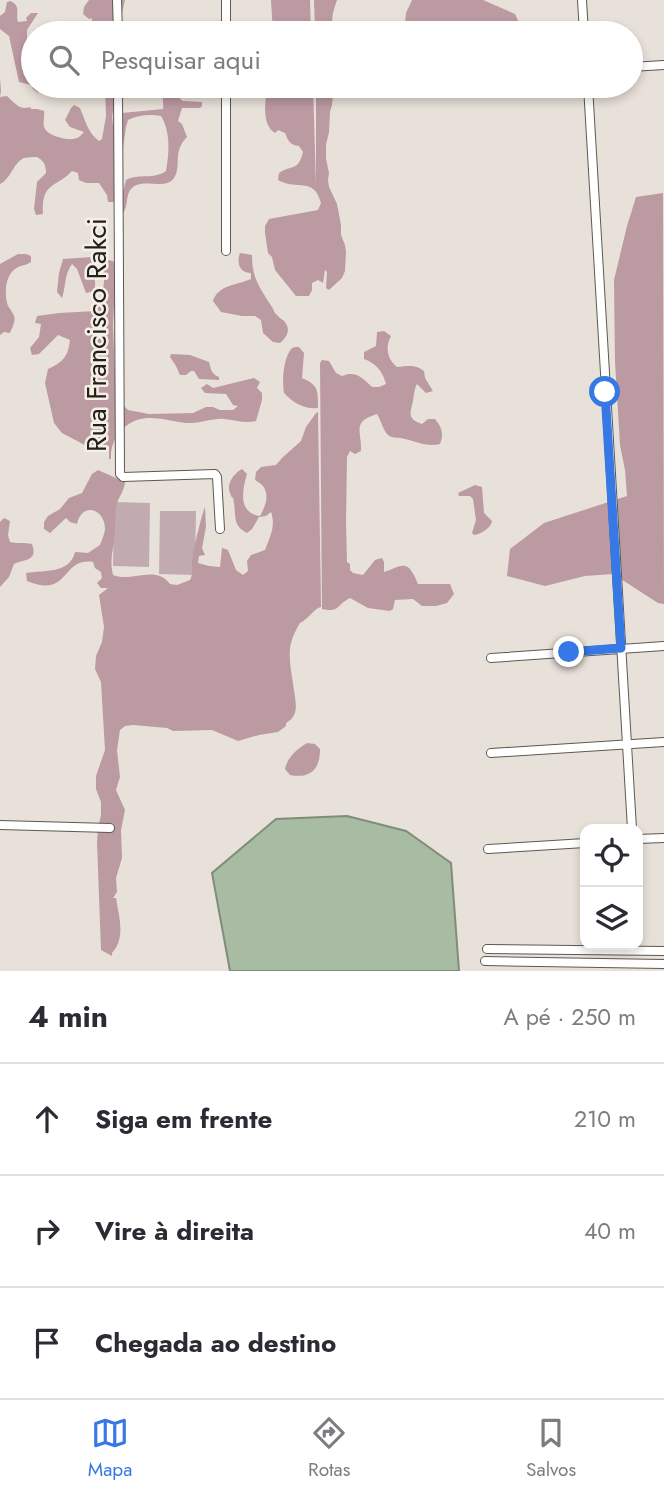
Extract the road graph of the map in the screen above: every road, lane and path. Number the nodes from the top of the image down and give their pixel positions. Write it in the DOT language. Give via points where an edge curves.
graph roads {
  1 [pos="117,0"];
  2 [pos="226,0"];
  3 [pos="582,0"];
  4 [pos="118,21"];
  5 [pos="226,21"];
  6 [pos="583,21"];
  7 [pos="664,65"];
  8 [pos="643,66"];
  9 [pos="118,98"];
  10 [pos="226,98"];
  11 [pos="588,98"];
  12 [pos="226,251"];
  13 [pos="220,528"];
  14 [pos="664,646"];
  15 [pos="621,648"];
  16 [pos="491,658"];
  17 [pos="664,742"];
  18 [pos="626,744"];
  19 [pos="491,753"];
  20 [pos="632,824"];
  21 [pos="0,825"];
  22 [pos="110,828"];
  23 [pos="664,838"];
  24 [pos="643,839"];
  25 [pos="580,843"];
  26 [pos="488,849"];
  27 [pos="580,948"];
  28 [pos="487,949"];
  29 [pos="643,949"];
  30 [pos="638,950"];
  31 [pos="664,951"];
  32 [pos="485,961"];
  33 [pos="639,964"];
  34 [pos="664,964"];
  1 -- 4 [label="street"];
  2 -- 5 [label="street"];
  3 -- 6 [label="street"];
  7 -- 8 [label="street"];
  9 -- 13 [label="street, Rua Francisco Rakci" via="120,474 215,474"];
  10 -- 12 [label="street"];
  11 -- 15 [label="street"];
  14 -- 15 [label="street"];
  15 -- 16 [label="street"];
  15 -- 18 [label="street"];
  17 -- 18 [label="street"];
  18 -- 19 [label="street"];
  18 -- 20 [label="street"];
  21 -- 22 [label="street"];
  23 -- 24 [label="street"];
  25 -- 26 [label="street"];
  27 -- 28 [label="street"];
  29 -- 31 [label="street"];
  30 -- 33 [label="street"];
  32 -- 33 [label="street"];
  33 -- 34 [label="street"];
}
